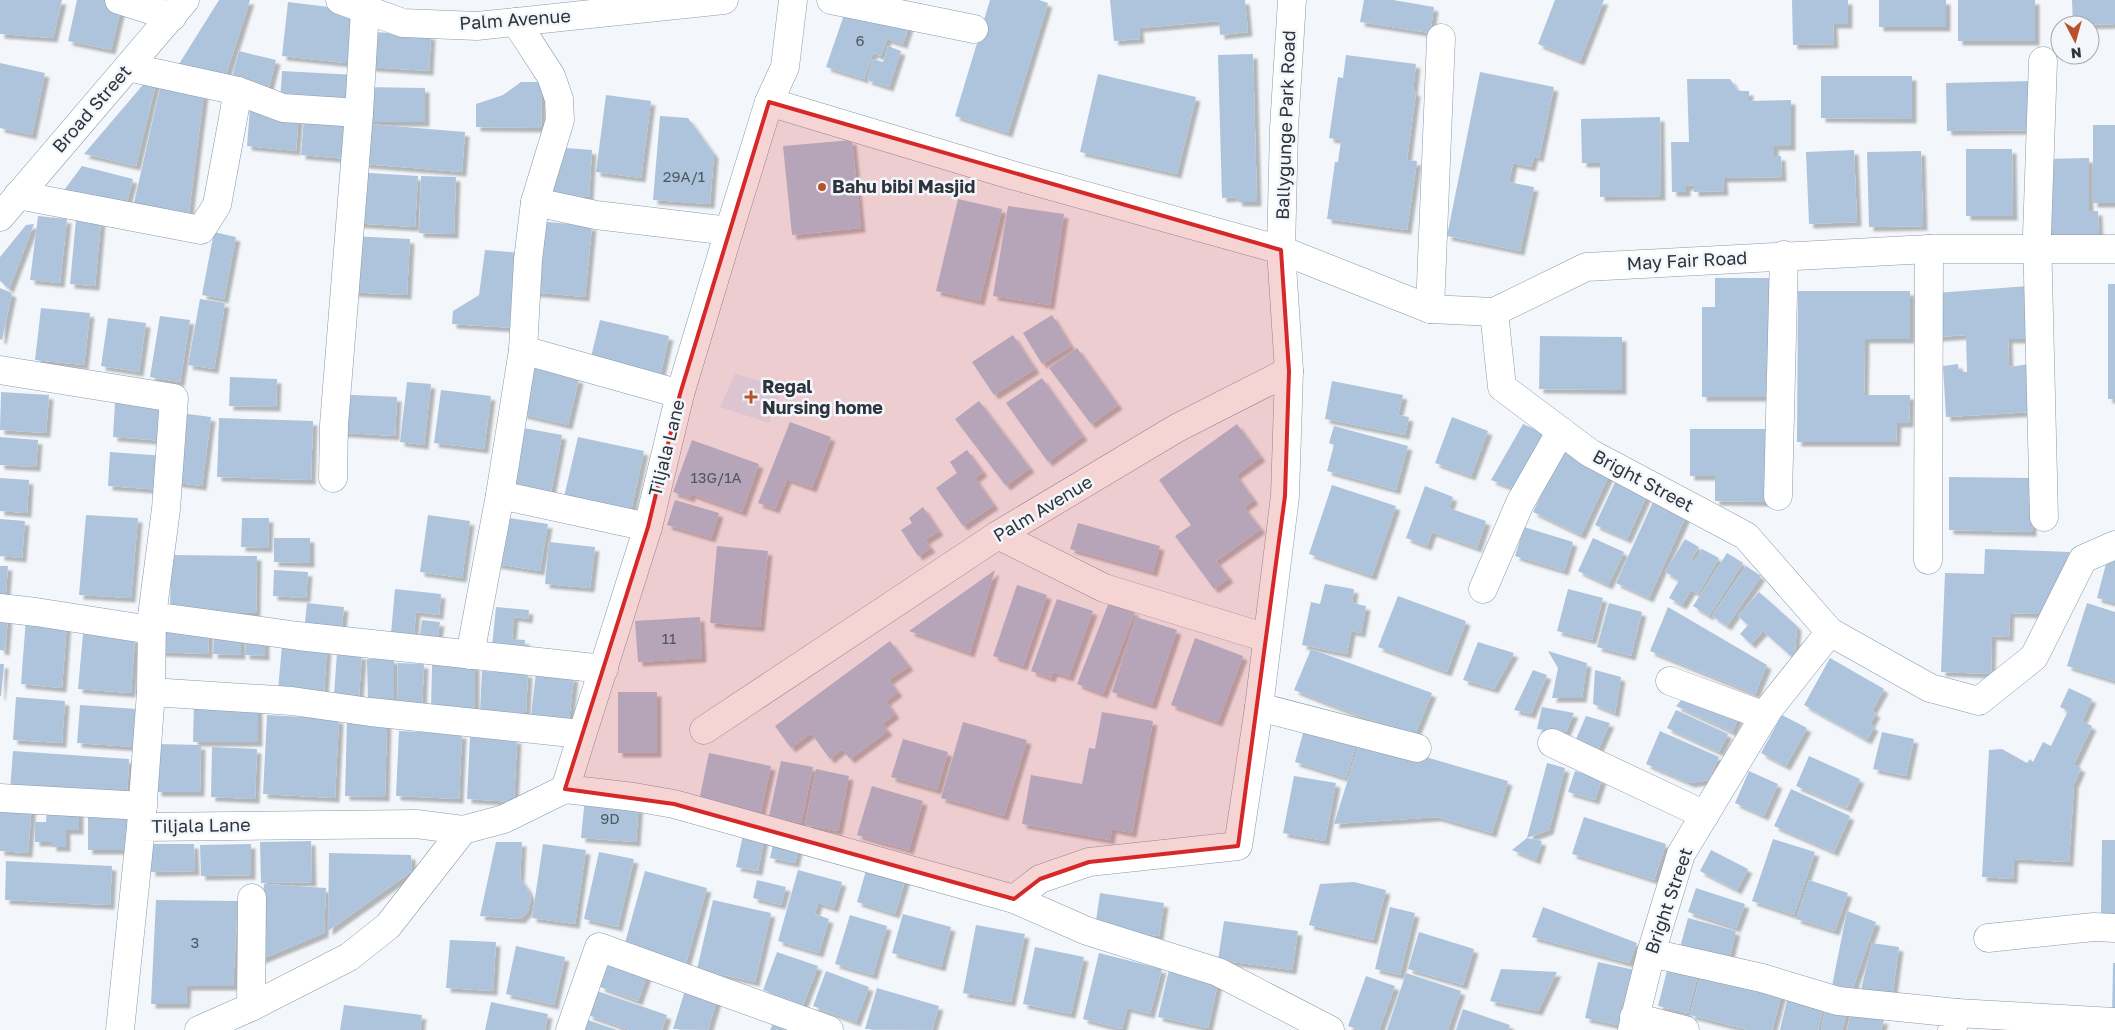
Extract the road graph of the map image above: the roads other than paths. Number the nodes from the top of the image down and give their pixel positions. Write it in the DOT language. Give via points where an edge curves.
graph roads {
  1 [pos="119,0"];
  2 [pos="724,0"];
  3 [pos="793,0"];
  4 [pos="831,0"];
  5 [pos="1292,0"];
  6 [pos="353,4"];
  7 [pos="178,8"];
  8 [pos="516,22"];
  9 [pos="974,29"];
  10 [pos="1441,38"];
  11 [pos="2043,61"];
  12 [pos="128,67"];
  13 [pos="238,91"];
  14 [pos="769,102"];
  15 [pos="359,113"];
  16 [pos="18,195"];
  17 [pos="535,202"];
  18 [pos="0,217"];
  19 [pos="729,231"];
  20 [pos="1929,249"];
  21 [pos="2038,249"];
  22 [pos="2115,249"];
  23 [pos="1281,250"];
  24 [pos="1784,255"];
  25 [pos="1430,309"];
  26 [pos="1494,312"];
  27 [pos="522,350"];
  28 [pos="0,370"];
  29 [pos="1289,371"];
  30 [pos="680,394"];
  31 [pos="1561,431"];
  32 [pos="333,478"];
  33 [pos="500,495"];
  34 [pos="1778,496"];
  35 [pos="2044,517"];
  36 [pos="648,527"];
  37 [pos="998,535"];
  38 [pos="2115,546"];
  39 [pos="1928,560"];
  40 [pos="1482,589"];
  41 [pos="0,608"];
  42 [pos="152,623"];
  43 [pos="1830,632"];
  44 [pos="1267,638"];
  45 [pos="470,655"];
  46 [pos="604,669"];
  47 [pos="1670,681"];
  48 [pos="151,692"];
  49 [pos="1259,707"];
  50 [pos="1765,716"];
  51 [pos="704,730"];
  52 [pos="581,734"];
  53 [pos="1552,743"];
  54 [pos="1417,748"];
  55 [pos="565,789"];
  56 [pos="0,798"];
  57 [pos="1705,815"];
  58 [pos="142,817"];
  59 [pos="464,830"];
  60 [pos="252,898"];
  61 [pos="1014,899"];
  62 [pos="2115,928"];
  63 [pos="1988,938"];
  64 [pos="1651,953"];
  65 [pos="251,1007"];
  66 [pos="1955,1022"];
  67 [pos="2115,1022"];
  68 [pos="1633,1024"];
  69 [pos="2021,1024"];
  70 [pos="120,1030"];
  71 [pos="199,1030"];
  72 [pos="570,1030"];
  73 [pos="829,1030"];
  74 [pos="1330,1030"];
  75 [pos="1685,1030"];
  1 -- 7 [label="street"];
  2 -- 8 [label="street, Palm Avenue"];
  3 -- 14 [label="street, Tiljala Lane" via="785,67"];
  4 -- 9 [label="street"];
  5 -- 23 [label="street, Ballygunge Park Road"];
  6 -- 8 [label="street, Palm Avenue" via="403,22 477,26"];
  6 -- 15 [label="street"];
  7 -- 12 [label="street, Broad Street"];
  8 -- 17 [label="street" via="551,76 559,99 560,120"];
  10 -- 25 [label="street"];
  11 -- 21 [label="street"];
  12 -- 13 [label="street"];
  12 -- 16 [label="street, Broad Street"];
  13 -- 15 [label="street" via="283,108"];
  13 -- 16 [label="street" via="217,205 200,230"];
  14 -- 19 [label="street, Tiljala Lane"];
  14 -- 23 [label="street, May Fair Road" via="1008,174"];
  15 -- 32 [label="street" via="334,425"];
  16 -- 18 [label="street, Broad Street"];
  17 -- 19 [label="street" via="596,215"];
  17 -- 27 [label="street"];
  19 -- 30 [label="street, Tiljala Lane"];
  20 -- 21 [label="street, May Fair Road"];
  20 -- 24 [label="street, May Fair Road"];
  20 -- 39 [label="street"];
  21 -- 22 [label="street, May Fair Road"];
  21 -- 35 [label="street"];
  23 -- 25 [label="street, May Fair Road"];
  23 -- 29 [label="street"];
  24 -- 26 [label="street, May Fair Road" via="1586,267"];
  24 -- 34 [label="street"];
  25 -- 26 [label="street, May Fair Road"];
  26 -- 31 [label="street, Bright Street" via="1502,387"];
  27 -- 30 [label="street"];
  27 -- 33 [label="street"];
  28 -- 42 [label="street" via="174,398 166,509"];
  29 -- 37 [label="street, Palm Avenue" via="1177,428"];
  29 -- 44 [label="street" via="1285,496"];
  30 -- 36 [label="street, Tiljala Lane"];
  31 -- 40 [label="street" via="1520,503"];
  31 -- 43 [label="street, Bright Street" via="1590,453 1746,536"];
  33 -- 36 [label="street"];
  33 -- 45 [label="street"];
  36 -- 46 [label="street, Tiljala Lane"];
  37 -- 44 [label="street" via="1104,588"];
  37 -- 51 [label="street, Palm Avenue"];
  38 -- 43 [label="street, Bright Street" via="2083,559 2034,657 1980,701 1930,688"];
  41 -- 42 [label="street"];
  42 -- 45 [label="street"];
  42 -- 48 [label="street"];
  43 -- 50 [label="street, Bright Street"];
  44 -- 49 [label="street"];
  45 -- 46 [label="street"];
  46 -- 52 [label="street, Tiljala Lane"];
  47 -- 50 [label="street"];
  48 -- 52 [label="street" via="292,701"];
  48 -- 58 [label="street"];
  49 -- 54 [label="street"];
  49 -- 61 [label="street" via="1238,846 1090,862 1040,879"];
  50 -- 57 [label="street, Bright Street"];
  52 -- 55 [label="street, Tiljala Lane"];
  53 -- 57 [label="street"];
  55 -- 59 [label="street, Tiljala Lane" via="504,819"];
  55 -- 61 [label="street" via="674,804"];
  56 -- 58 [label="street"];
  57 -- 64 [label="street, Bright Street" via="1681,854"];
  58 -- 59 [label="street, Tiljala Lane" via="416,824"];
  58 -- 70 [label="street, Tiljala Lane"];
  59 -- 65 [label="street" via="388,926 350,957"];
  60 -- 65 [label="street"];
  61 -- 74 [label="street" via="1087,930 1218,972"];
  62 -- 63 [label="street" via="2094,927"];
  64 -- 66 [label="street" via="1762,978 1838,1001"];
  64 -- 68 [label="street, Bright Street"];
  65 -- 71 [label="street"];
  66 -- 69 [label="street"];
  67 -- 69 [label="street"];
  68 -- 75 [label="street"];
  72 -- 73 [label="street" via="599,947"];
}
